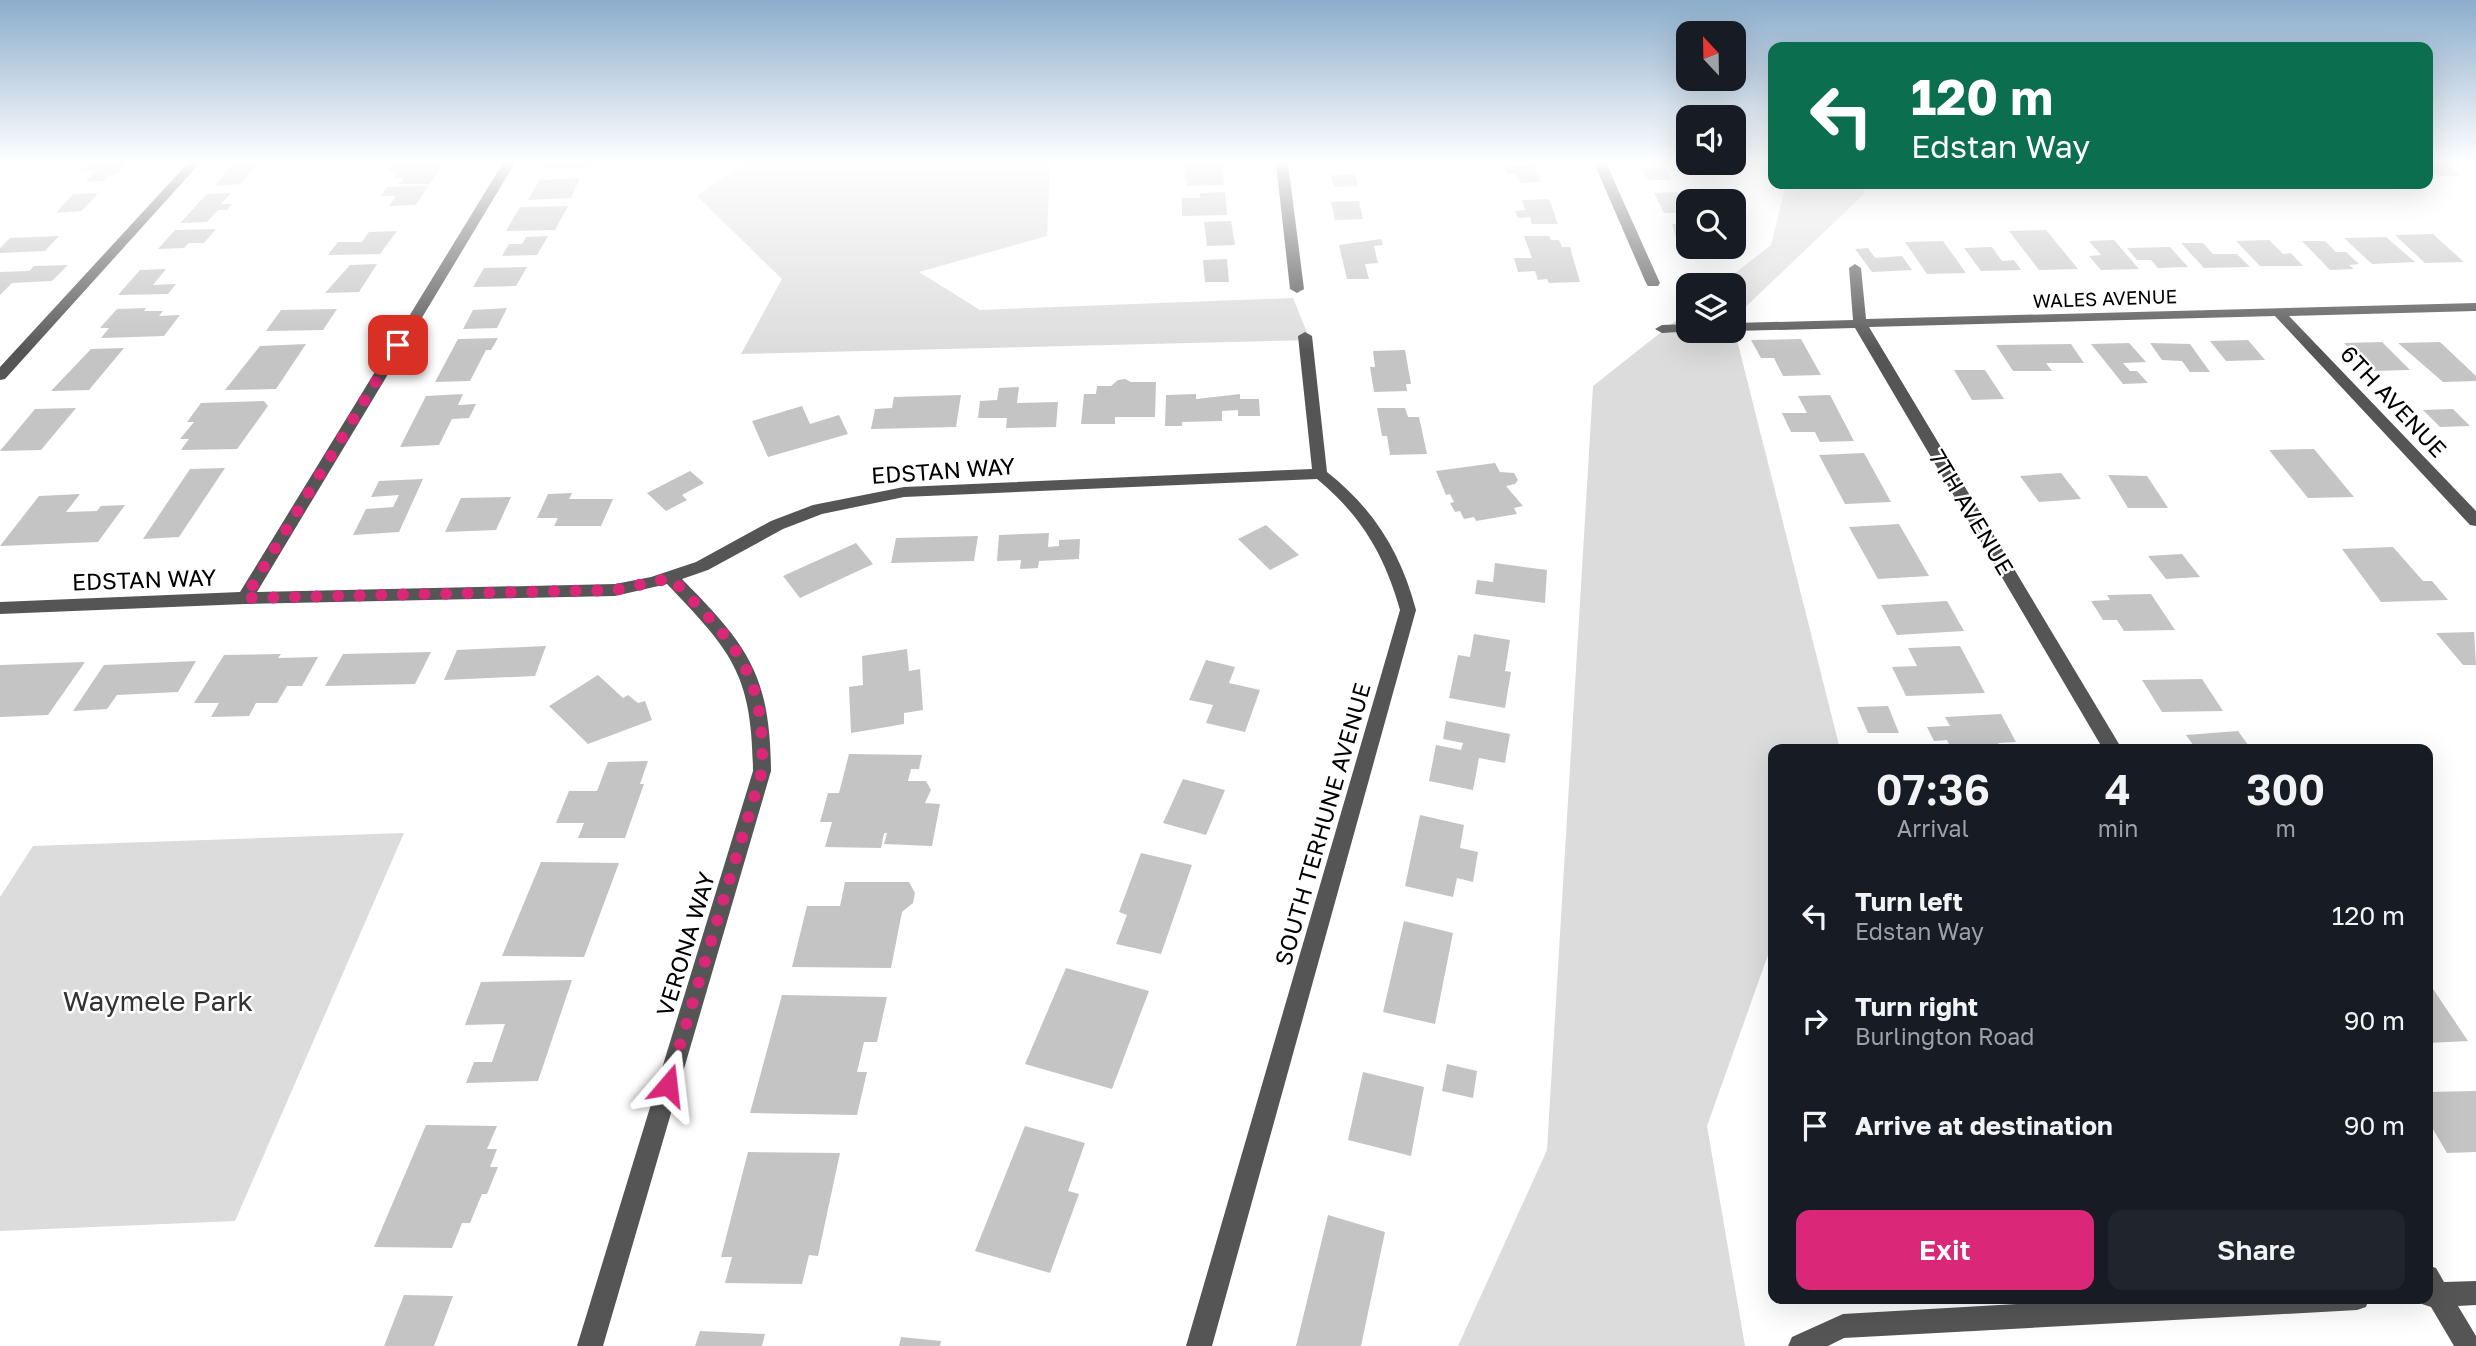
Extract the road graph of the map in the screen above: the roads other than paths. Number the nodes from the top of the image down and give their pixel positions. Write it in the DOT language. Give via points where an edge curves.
graph roads {
  1 [pos="137,226"];
  2 [pos="471,226"];
  3 [pos="1289,226"];
  4 [pos="1628,226"];
  5 [pos="1855,268"];
  6 [pos="1653,283"];
  7 [pos="1297,289"];
  8 [pos="2476,307"];
  9 [pos="2279,313"];
  10 [pos="1860,324"];
  11 [pos="1746,327"];
  12 [pos="1676,328"];
  13 [pos="1662,329"];
  14 [pos="1304,336"];
  15 [pos="0,376"];
  16 [pos="1320,474"];
  17 [pos="2476,521"];
  18 [pos="671,578"];
  19 [pos="245,598"];
  20 [pos="0,608"];
  21 [pos="2110,744"];
  22 [pos="2433,1289"];
  23 [pos="2433,1292"];
  24 [pos="2476,1293"];
  25 [pos="2247,1304"];
  26 [pos="590,1346"];
  27 [pos="1199,1346"];
  28 [pos="1801,1346"];
  29 [pos="2468,1346"];
  1 -- 15 [label="street"];
  2 -- 19 [label="street"];
  3 -- 7 [label="street"];
  4 -- 6 [label="street"];
  5 -- 10 [label="street, 7TH AVENUE"];
  8 -- 9 [label="street, WALES AVENUE"];
  9 -- 10 [label="street, WALES AVENUE"];
  9 -- 17 [label="street, 6TH AVENUE"];
  10 -- 11 [label="street, WALES AVENUE"];
  10 -- 21 [label="street, 7TH AVENUE"];
  12 -- 13 [label="street"];
  14 -- 16 [label="street"];
  16 -- 18 [label="street, EDSTAN WAY" via="872,497 777,525"];
  16 -- 27 [label="street, SOUTH TERHUNE AVENUE" via="1360,509 1384,540 1401,576 1408,610"];
  18 -- 19 [label="street, EDSTAN WAY" via="615,590"];
  18 -- 26 [label="street, VERONA WAY" via="739,653 754,687 763,729 762,771"];
  19 -- 20 [label="street, EDSTAN WAY"];
  22 -- 24 [label="street"];
  23 -- 29 [label="street"];
  25 -- 28 [label="street" via="1843,1326"];
}
